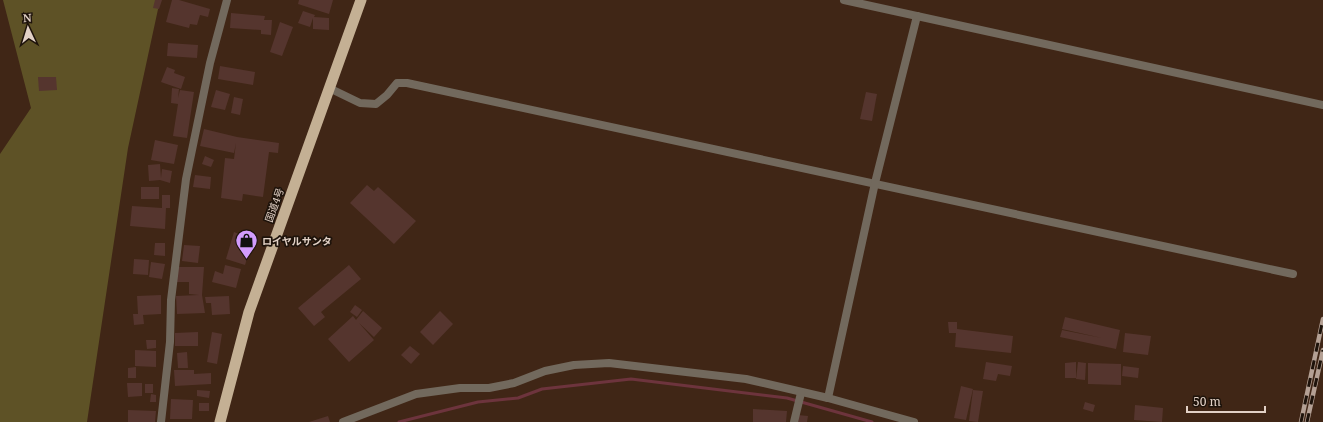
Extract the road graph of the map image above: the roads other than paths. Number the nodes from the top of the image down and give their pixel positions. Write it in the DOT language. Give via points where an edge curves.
graph roads {
  1 [pos="227,0"];
  2 [pos="361,0"];
  3 [pos="844,0"];
  4 [pos="917,16"];
  5 [pos="329,88"];
  6 [pos="1323,105"];
  7 [pos="875,184"];
  8 [pos="1293,274"];
  9 [pos="801,395"];
  10 [pos="828,398"];
  11 [pos="161,422"];
  12 [pos="220,422"];
  13 [pos="343,422"];
  14 [pos="794,422"];
  15 [pos="914,422"];
  1 -- 11 [label="street" via="210,63 186,178 171,300 170,342"];
  2 -- 5 [label="highway, 国道4号"];
  3 -- 4 [label="street"];
  4 -- 6 [label="street"];
  4 -- 7 [label="street"];
  5 -- 7 [label="street" via="360,103 376,104 396,83 407,83"];
  5 -- 12 [label="highway, 国道4号" via="249,312"];
  7 -- 8 [label="street"];
  7 -- 10 [label="street"];
  9 -- 10 [label="street"];
  9 -- 13 [label="street" via="746,379 609,363 574,365 489,388 460,388 416,394"];
  9 -- 14 [label="street"];
  10 -- 15 [label="street"];
}
